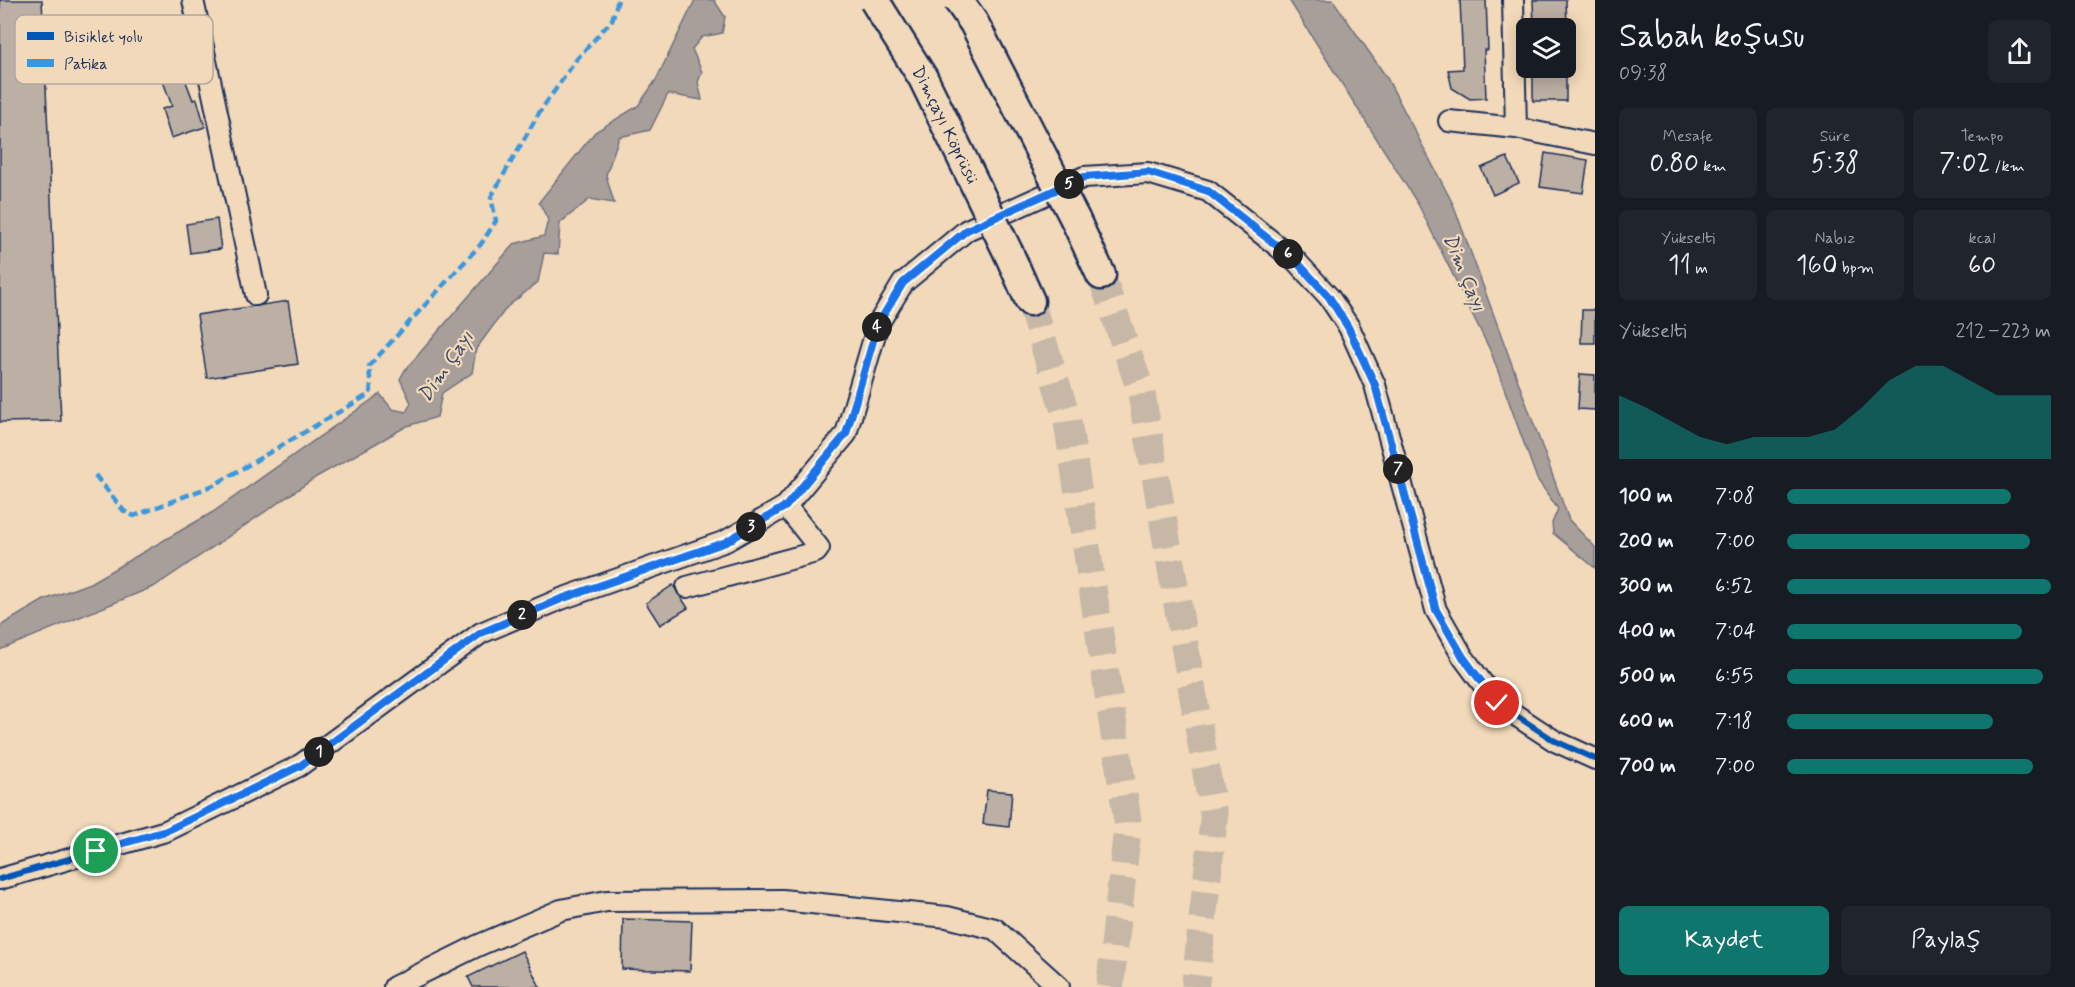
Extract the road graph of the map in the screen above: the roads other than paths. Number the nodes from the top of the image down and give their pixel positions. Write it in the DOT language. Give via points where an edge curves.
graph roads {
  1 [pos="194,0"];
  2 [pos="874,0"];
  3 [pos="958,0"];
  4 [pos="1513,0"];
  5 [pos="197,15"];
  6 [pos="212,84"];
  7 [pos="1449,121"];
  8 [pos="1516,128"];
  9 [pos="1595,144"];
  10 [pos="1101,275"];
  11 [pos="256,295"];
  12 [pos="1030,301"];
  13 [pos="786,506"];
  14 [pos="687,588"];
  15 [pos="1595,759"];
  16 [pos="0,879"];
  17 [pos="394,987"];
  18 [pos="1059,987"];
  1 -- 5 [label="street"];
  2 -- 12 [label="highway, Dimçayı Köprüsü, bridge" via="923,78"];
  3 -- 10 [label="highway, bridge" via="974,24"];
  4 -- 8 [label="street"];
  6 -- 11 [label="street"];
  7 -- 8 [label="street"];
  8 -- 9 [label="street"];
  13 -- 14 [label="street" via="814,539 819,548 816,552"];
  13 -- 15 [label="street" via="846,434 878,324 903,283 967,230 1084,177 1148,172 1208,191 1295,260 1329,297 1375,385 1436,610 1463,657 1497,703 1555,741"];
  13 -- 16 [label="street" via="726,542 561,599 481,633 300,766 166,831"];
  17 -- 18 [label="street" via="561,910 607,901 782,900 947,917 995,929"];
}
